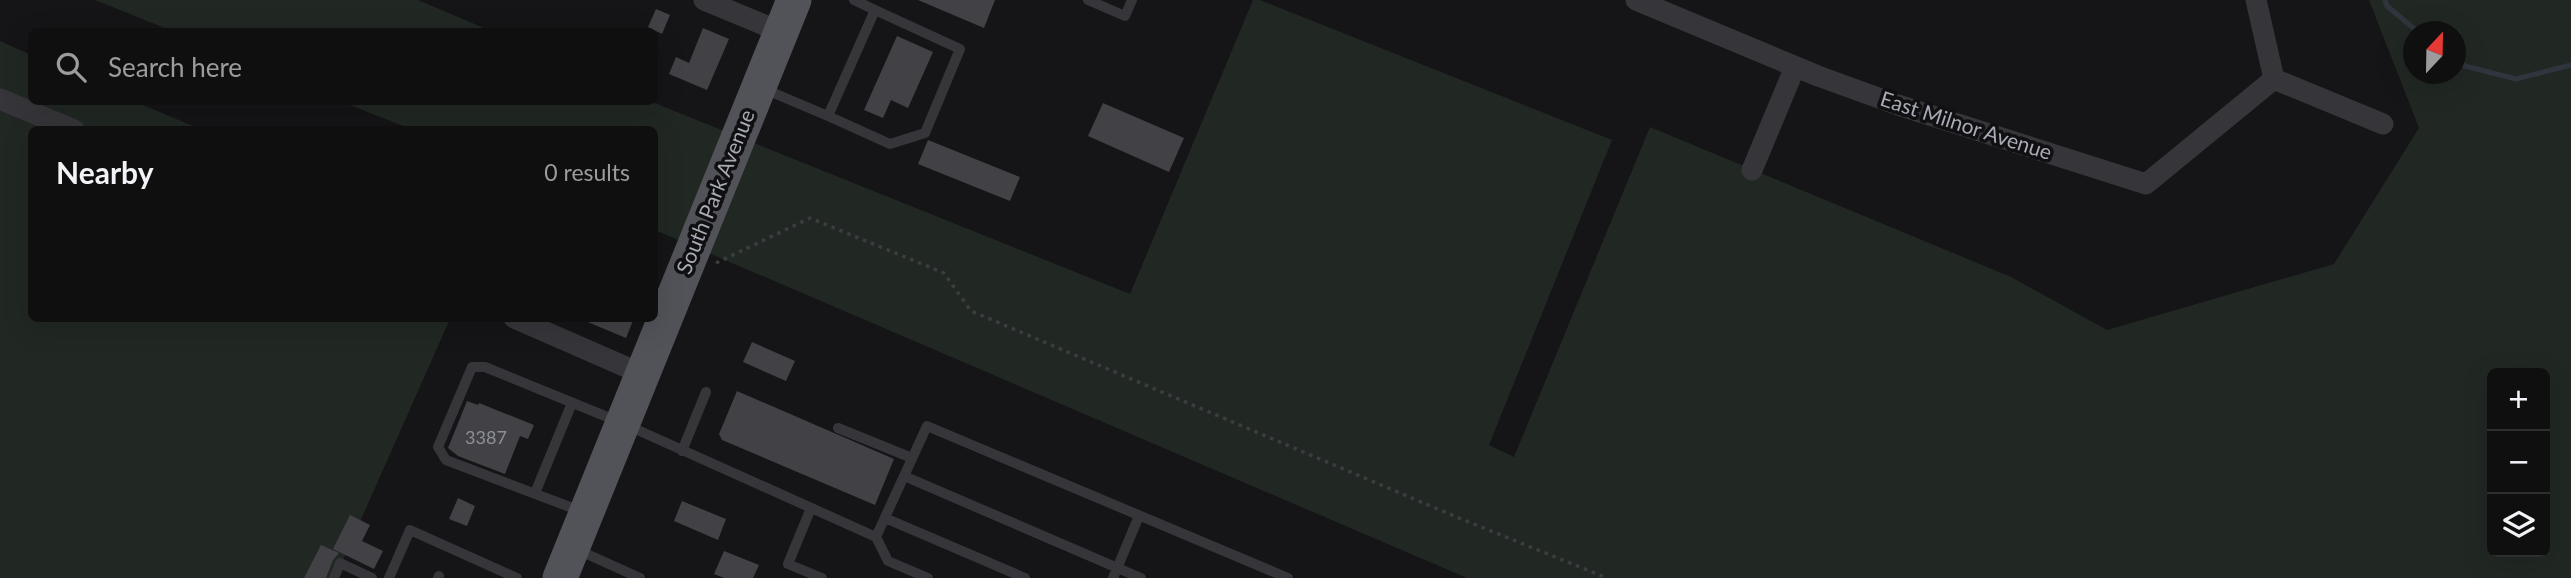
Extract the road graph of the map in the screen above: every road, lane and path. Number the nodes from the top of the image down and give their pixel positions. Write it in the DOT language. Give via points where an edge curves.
graph roads {
  1 [pos="705,0"];
  2 [pos="794,0"];
  3 [pos="854,0"];
  4 [pos="1088,0"];
  5 [pos="1132,0"];
  6 [pos="1636,0"];
  7 [pos="2256,0"];
  8 [pos="875,10"];
  9 [pos="781,32"];
  10 [pos="1795,67"];
  11 [pos="2274,79"];
  12 [pos="759,87"];
  13 [pos="0,99"];
  14 [pos="828,116"];
  15 [pos="2382,124"];
  16 [pos="64,126"];
  17 [pos="1752,170"];
  18 [pos="716,263"];
  19 [pos="523,322"];
  20 [pos="642,374"];
  21 [pos="706,392"];
  22 [pos="572,403"];
  23 [pos="622,424"];
  24 [pos="838,428"];
  25 [pos="682,451"];
  26 [pos="912,458"];
  27 [pos="904,476"];
  28 [pos="535,494"];
  29 [pos="811,508"];
  30 [pos="586,513"];
  31 [pos="1139,516"];
  32 [pos="885,518"];
  33 [pos="876,537"];
  34 [pos="566,563"];
  35 [pos="1115,573"];
  36 [pos="334,578"];
  37 [pos="372,578"];
  38 [pos="389,578"];
  39 [pos="517,578"];
  40 [pos="640,578"];
  41 [pos="821,578"];
  42 [pos="928,578"];
  43 [pos="1025,578"];
  44 [pos="1141,578"];
  45 [pos="1288,578"];
  46 [pos="1607,578"];
  1 -- 9 [label="street"];
  2 -- 9 [label="main road, South Park Avenue"];
  3 -- 8 [label="lane"];
  4 -- 5 [label="lane" via="1125,16"];
  6 -- 10 [label="street, East Milnor Avenue"];
  7 -- 11 [label="street"];
  8 -- 14 [label="lane"];
  8 -- 14 [label="lane" via="960,49 925,133 890,144"];
  9 -- 12 [label="main road, South Park Avenue"];
  10 -- 11 [label="street, East Milnor Avenue" via="2146,184"];
  10 -- 17 [label="street"];
  11 -- 15 [label="street"];
  12 -- 14 [label="lane"];
  12 -- 20 [label="main road, South Park Avenue"];
  13 -- 16 [label="street"];
  18 -- 46 [label="path" via="810,218 944,273 971,311"];
  19 -- 20 [label="street"];
  20 -- 23 [label="main road, South Park Avenue"];
  21 -- 25 [label="lane"];
  22 -- 23 [label="lane"];
  22 -- 28 [label="lane"];
  22 -- 28 [label="lane" via="485,367 472,368 438,447 446,460"];
  23 -- 25 [label="lane"];
  23 -- 30 [label="main road, South Park Avenue"];
  24 -- 26 [label="lane"];
  25 -- 29 [label="lane"];
  26 -- 27 [label="lane"];
  26 -- 31 [label="lane" via="927,426"];
  27 -- 32 [label="lane"];
  27 -- 35 [label="lane"];
  28 -- 30 [label="lane"];
  29 -- 33 [label="lane"];
  29 -- 41 [label="lane" via="788,564"];
  30 -- 34 [label="main road, South Park Avenue"];
  31 -- 35 [label="lane"];
  31 -- 45 [label="lane"];
  32 -- 33 [label="lane"];
  32 -- 43 [label="lane"];
  33 -- 42 [label="lane" via="888,561"];
  34 -- 40 [label="lane"];
  35 -- 44 [label="lane"];
  36 -- 37 [label="lane" via="340,564"];
  38 -- 39 [label="lane" via="410,530"];
}
